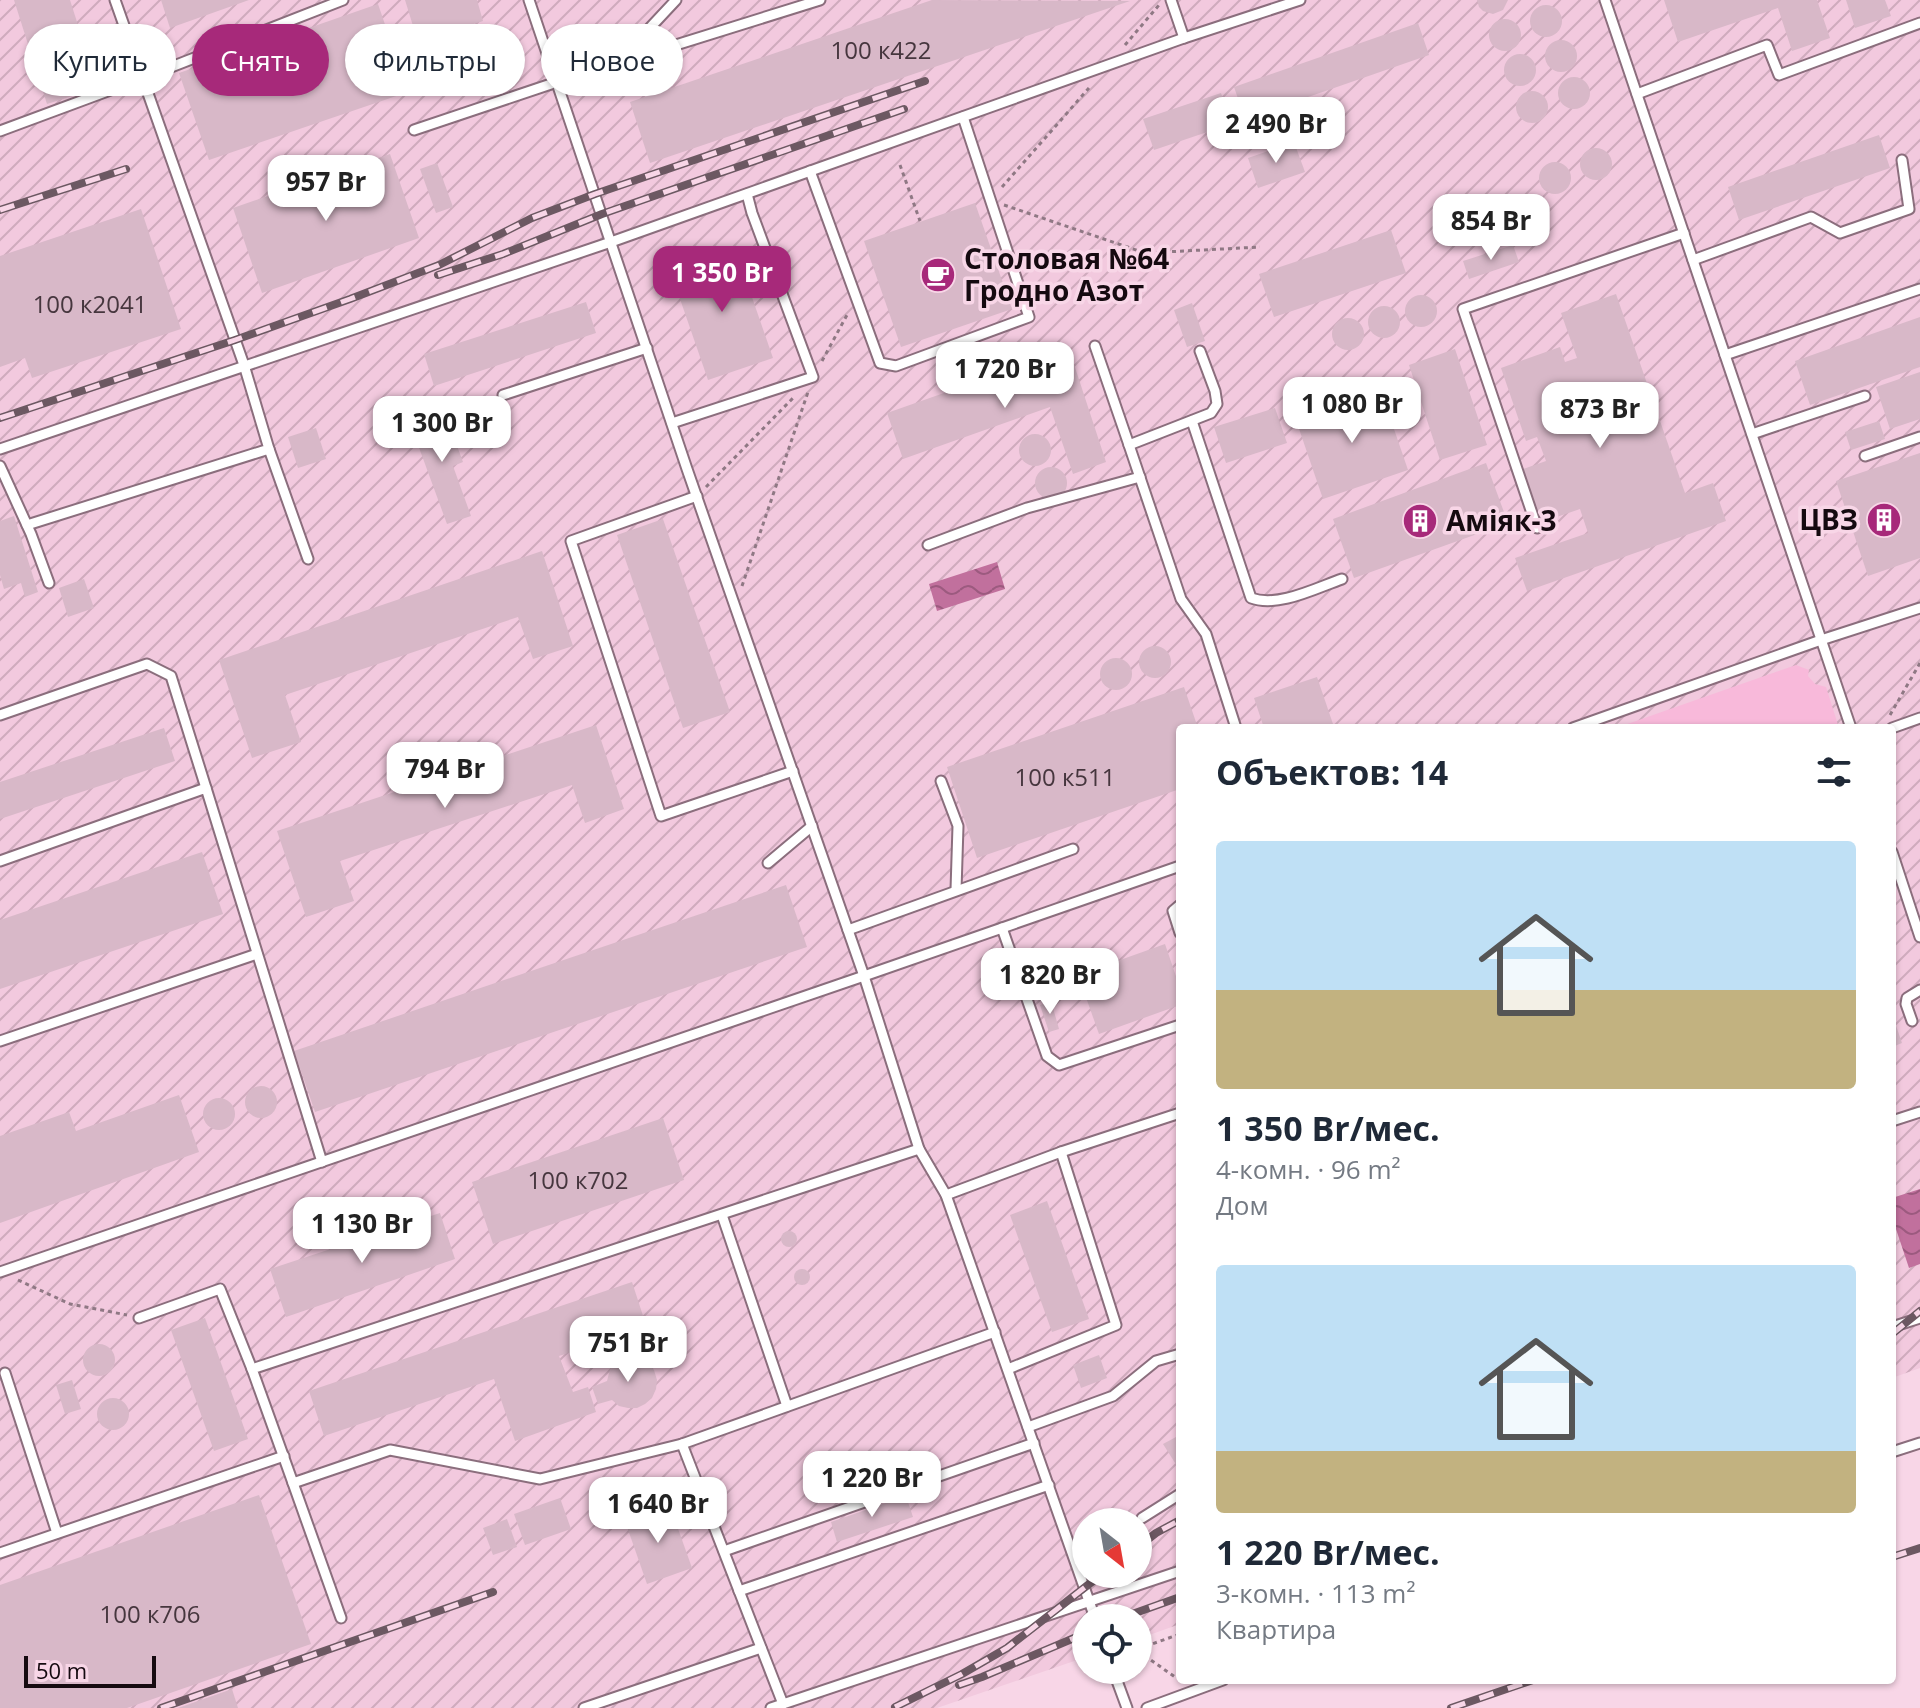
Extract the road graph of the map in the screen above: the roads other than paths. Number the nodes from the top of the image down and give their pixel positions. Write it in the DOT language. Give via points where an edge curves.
graph roads {
  1 [pos="115,0"];
  2 [pos="343,0"];
  3 [pos="529,0"];
  4 [pos="676,0"];
  5 [pos="820,0"];
  6 [pos="1171,0"];
  7 [pos="1300,0"];
  8 [pos="1605,0"];
  9 [pos="1920,23"];
  10 [pos="124,24"];
  11 [pos="654,24"];
  12 [pos="541,35"];
  13 [pos="1184,38"];
  14 [pos="683,43"];
  15 [pos="176,65"];
  16 [pos="541,87"];
  17 [pos="1637,94"];
  18 [pos="94,96"];
  19 [pos="149,96"];
  20 [pos="562,96"];
  21 [pos="963,117"];
  22 [pos="414,130"];
  23 [pos="0,131"];
  24 [pos="1902,160"];
  25 [pos="810,171"];
  26 [pos="747,194"];
  27 [pos="1684,233"];
  28 [pos="611,242"];
  29 [pos="1693,260"];
  30 [pos="1920,289"];
  31 [pos="1095,346"];
  32 [pos="647,348"];
  33 [pos="1200,351"];
  34 [pos="1725,355"];
  35 [pos="244,365"];
  36 [pos="503,395"];
  37 [pos="1865,396"];
  38 [pos="1192,421"];
  39 [pos="672,423"];
  40 [pos="1752,434"];
  41 [pos="1920,437"];
  42 [pos="1129,445"];
  43 [pos="0,449"];
  44 [pos="269,449"];
  45 [pos="1865,456"];
  46 [pos="0,466"];
  47 [pos="1140,477"];
  48 [pos="697,496"];
  49 [pos="27,525"];
  50 [pos="1537,528"];
  51 [pos="928,545"];
  52 [pos="308,559"];
  53 [pos="1342,579"];
  54 [pos="49,583"];
  55 [pos="1920,608"];
  56 [pos="1821,640"];
  57 [pos="0,715"];
  58 [pos="1920,718"];
  59 [pos="1235,724"];
  60 [pos="1584,724"];
  61 [pos="1850,724"];
  62 [pos="1896,727"];
  63 [pos="793,771"];
  64 [pos="941,781"];
  65 [pos="206,788"];
  66 [pos="812,826"];
  67 [pos="1073,849"];
  68 [pos="0,861"];
  69 [pos="768,863"];
  70 [pos="1176,867"];
  71 [pos="1896,876"];
  72 [pos="956,890"];
  73 [pos="1002,928"];
  74 [pos="848,930"];
  75 [pos="1920,937"];
  76 [pos="257,954"];
  77 [pos="864,976"];
  78 [pos="1920,990"];
  79 [pos="1912,1021"];
  80 [pos="1176,1026"];
  81 [pos="0,1041"];
  82 [pos="1920,1112"];
  83 [pos="1176,1114"];
  84 [pos="1896,1120"];
  85 [pos="919,1149"];
  86 [pos="1061,1152"];
  87 [pos="322,1162"];
  88 [pos="946,1195"];
  89 [pos="722,1215"];
  90 [pos="0,1272"];
  91 [pos="139,1318"];
  92 [pos="1920,1318"];
  93 [pos="1896,1326"];
  94 [pos="995,1332"];
  95 [pos="1176,1355"];
  96 [pos="252,1369"];
  97 [pos="1008,1369"];
  98 [pos="5,1373"];
  99 [pos="787,1406"];
  100 [pos="1028,1427"];
  101 [pos="1034,1443"];
  102 [pos="1920,1443"];
  103 [pos="682,1444"];
  104 [pos="1896,1451"];
  105 [pos="284,1456"];
  106 [pos="293,1483"];
  107 [pos="1049,1485"];
  108 [pos="1176,1497"];
  109 [pos="1152,1512"];
  110 [pos="57,1533"];
  111 [pos="724,1551"];
  112 [pos="0,1553"];
  113 [pos="1176,1572"];
  114 [pos="739,1591"];
  115 [pos="1090,1601"];
  116 [pos="1091,1604"];
  117 [pos="341,1618"];
  118 [pos="761,1648"];
  119 [pos="1118,1684"];
  120 [pos="1212,1684"];
  121 [pos="783,1704"];
  122 [pos="584,1708"];
  123 [pos="771,1708"];
  124 [pos="1127,1708"];
  125 [pos="1147,1708"];
  1 -- 10 [label="lane"];
  2 -- 15 [label="lane"];
  3 -- 12 [label="lane"];
  4 -- 11 [label="lane"];
  5 -- 14 [label="lane"];
  6 -- 13 [label="lane"];
  7 -- 13 [label="lane"];
  8 -- 17 [label="lane"];
  9 -- 17 [label="lane" via="1779,75 1767,45"];
  13 -- 21 [label="lane"];
  16 -- 22 [label="lane"];
  17 -- 27 [label="lane"];
  18 -- 23 [label="lane"];
  19 -- 35 [label="lane"];
  20 -- 28 [label="lane"];
  21 -- 25 [label="lane"];
  21 -- 25 [label="lane" via="1029,317 896,366 880,363"];
  24 -- 29 [label="lane" via="1909,209 1840,233 1811,217"];
  25 -- 26 [label="lane"];
  26 -- 28 [label="lane"];
  26 -- 39 [label="lane" via="813,377"];
  27 -- 29 [label="lane"];
  27 -- 50 [label="lane" via="1463,309"];
  28 -- 32 [label="lane"];
  28 -- 35 [label="lane"];
  29 -- 34 [label="lane"];
  30 -- 34 [label="lane"];
  31 -- 42 [label="lane"];
  32 -- 36 [label="lane"];
  32 -- 39 [label="lane"];
  33 -- 38 [label="lane" via="1217,404 1211,413"];
  34 -- 40 [label="lane"];
  35 -- 43 [label="lane"];
  35 -- 44 [label="lane"];
  37 -- 40 [label="lane"];
  38 -- 42 [label="lane"];
  38 -- 53 [label="lane" via="1251,598 1275,601"];
  39 -- 48 [label="lane"];
  40 -- 56 [label="lane"];
  41 -- 45 [label="lane"];
  42 -- 47 [label="lane"];
  44 -- 49 [label="lane"];
  44 -- 52 [label="lane"];
  46 -- 49 [label="lane"];
  47 -- 51 [label="lane" via="1027,508"];
  47 -- 59 [label="lane" via="1181,599 1206,634"];
  48 -- 63 [label="lane"];
  48 -- 63 [label="lane" via="571,541 661,816"];
  49 -- 54 [label="lane"];
  55 -- 56 [label="lane"];
  56 -- 60 [label="lane"];
  56 -- 61 [label="lane"];
  57 -- 65 [label="lane" via="147,664 171,676"];
  58 -- 62 [label="lane"];
  63 -- 66 [label="lane"];
  64 -- 72 [label="lane" via="958,826"];
  65 -- 68 [label="lane"];
  65 -- 76 [label="lane"];
  66 -- 69 [label="lane"];
  66 -- 74 [label="lane"];
  67 -- 72 [label="lane"];
  70 -- 73 [label="lane"];
  71 -- 75 [label="lane"];
  72 -- 74 [label="lane"];
  73 -- 77 [label="lane"];
  73 -- 80 [label="lane" via="1047,1056 1059,1065"];
  74 -- 77 [label="lane"];
  76 -- 81 [label="lane"];
  76 -- 87 [label="lane"];
  77 -- 85 [label="lane"];
  77 -- 87 [label="lane"];
  78 -- 79 [label="lane" via="1907,998"];
  82 -- 84 [label="lane"];
  83 -- 86 [label="lane"];
  85 -- 88 [label="lane"];
  85 -- 89 [label="lane"];
  86 -- 88 [label="lane"];
  86 -- 97 [label="lane" via="1116,1325"];
  87 -- 90 [label="lane"];
  88 -- 94 [label="lane"];
  89 -- 96 [label="lane"];
  89 -- 99 [label="lane"];
  91 -- 96 [label="lane" via="220,1289"];
  92 -- 93 [label="lane"];
  94 -- 97 [label="lane"];
  94 -- 99 [label="lane"];
  95 -- 100 [label="lane" via="1156,1361 1113,1396"];
  96 -- 105 [label="lane"];
  97 -- 100 [label="lane"];
  98 -- 110 [label="lane"];
  99 -- 103 [label="lane"];
  100 -- 101 [label="lane"];
  101 -- 107 [label="lane"];
  101 -- 111 [label="lane"];
  102 -- 104 [label="lane"];
  103 -- 106 [label="lane" via="540,1479 390,1450"];
  103 -- 111 [label="lane"];
  105 -- 106 [label="lane"];
  105 -- 110 [label="lane"];
  106 -- 117 [label="lane"];
  107 -- 114 [label="lane"];
  107 -- 115 [label="lane"];
  108 -- 109 [label="lane"];
  110 -- 112 [label="lane"];
  111 -- 114 [label="lane"];
  113 -- 115 [label="lane"];
  114 -- 118 [label="lane"];
  115 -- 116 [label="lane"];
  115 -- 121 [label="lane"];
  118 -- 121 [label="lane"];
  118 -- 122 [label="lane"];
  119 -- 124 [label="lane"];
  120 -- 125 [label="lane"];
  121 -- 123 [label="lane"];
}
